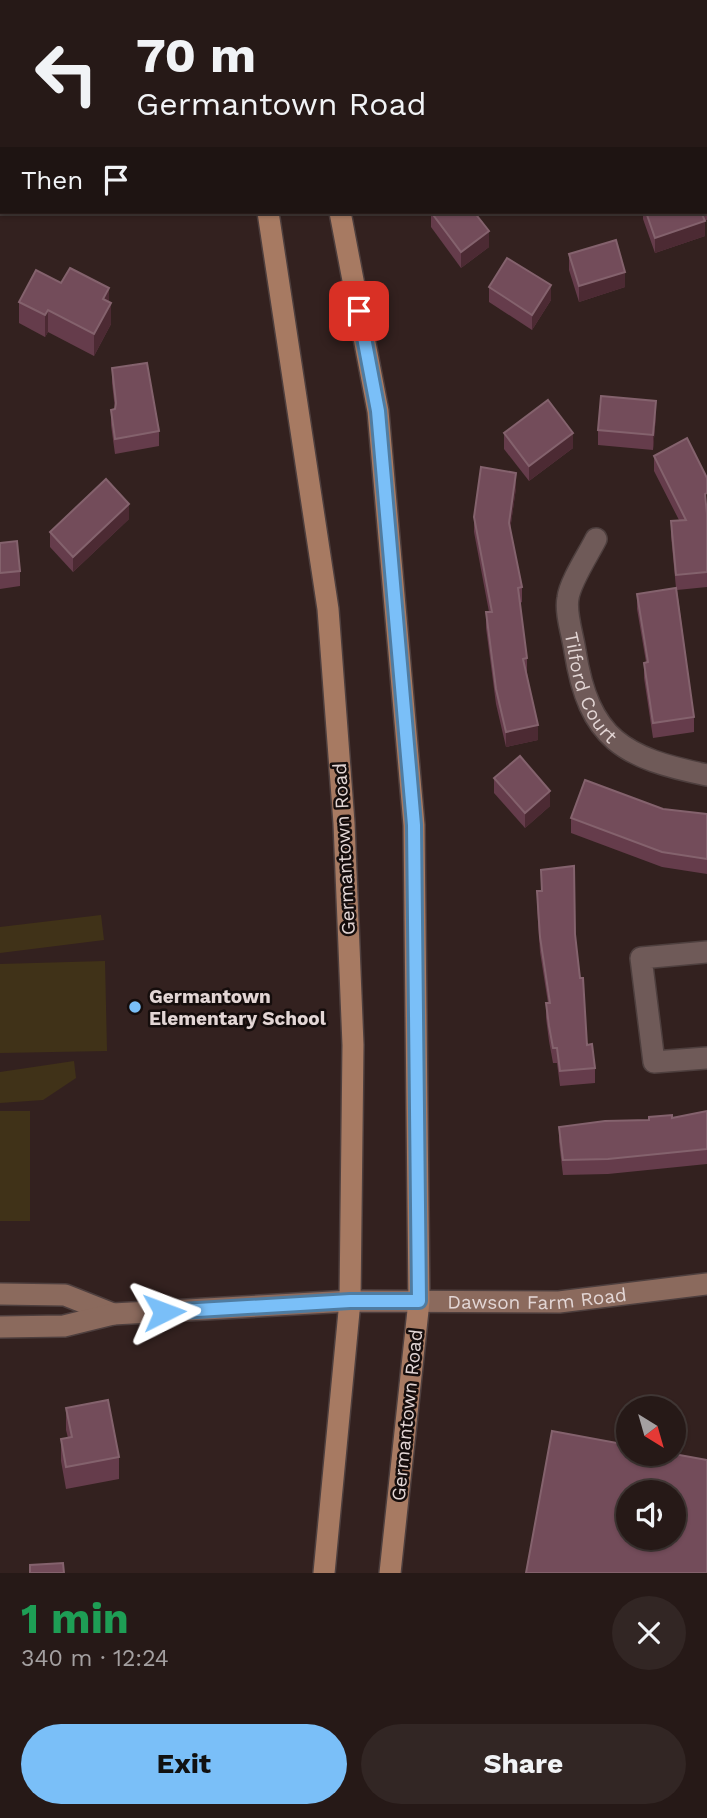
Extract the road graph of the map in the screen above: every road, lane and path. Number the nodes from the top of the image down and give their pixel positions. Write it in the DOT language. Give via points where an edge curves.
graph roads {
  1 [pos="268,214"];
  2 [pos="340,214"];
  3 [pos="596,540"];
  4 [pos="707,775"];
  5 [pos="707,952"];
  6 [pos="707,1058"];
  7 [pos="707,1284"];
  8 [pos="0,1294"];
  9 [pos="350,1301"];
  10 [pos="419,1301"];
  11 [pos="113,1314"];
  12 [pos="0,1327"];
  13 [pos="324,1573"];
  14 [pos="390,1573"];
  1 -- 9 [label="main road, Germantown Road" via="328,609 352,1045"];
  2 -- 10 [label="main road, Germantown Road" via="378,411 414,825"];
  3 -- 4 [label="street, Tilford Court" via="568,598 581,689 598,723 615,741 660,765"];
  5 -- 6 [label="street" via="641,958 654,1062"];
  7 -- 10 [label="street, Dawson Farm Road" via="559,1302"];
  8 -- 11 [label="street, Dawson Farm Road" via="65,1295"];
  9 -- 10 [label="street, Dawson Farm Road"];
  9 -- 11 [label="street, Dawson Farm Road"];
  9 -- 13 [label="main road, Germantown Road"];
  10 -- 14 [label="main road, Germantown Road"];
  11 -- 12 [label="street, Dawson Farm Road" via="64,1326"];
}
